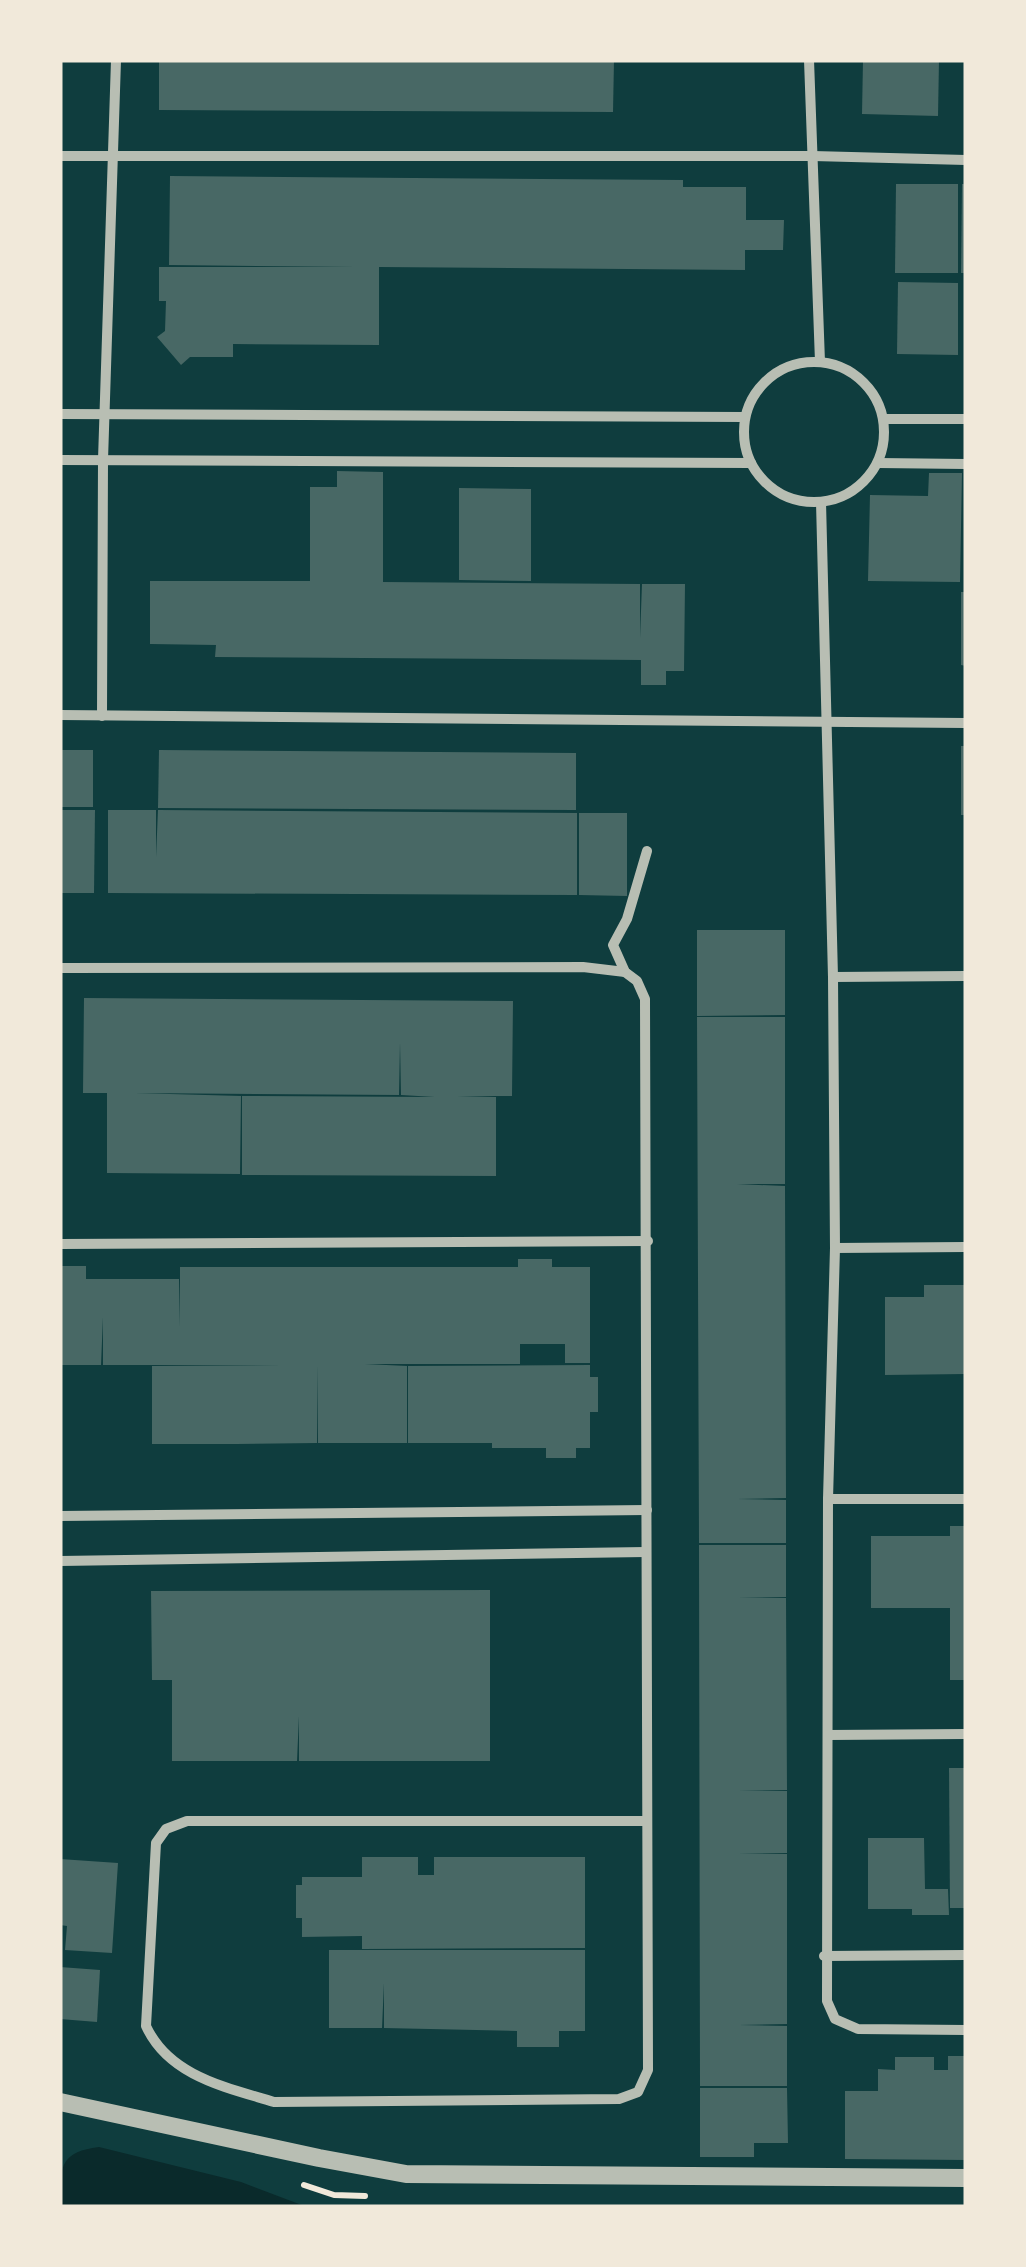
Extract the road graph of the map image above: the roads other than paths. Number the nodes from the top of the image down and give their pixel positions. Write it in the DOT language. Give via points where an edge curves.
graph roads {
  1 [pos="116,60"];
  2 [pos="809,60"];
  3 [pos="60,156"];
  4 [pos="813,156"];
  5 [pos="112,158"];
  6 [pos="966,160"];
  7 [pos="820,362"];
  8 [pos="60,414"];
  9 [pos="105,415"];
  10 [pos="745,417"];
  11 [pos="884,419"];
  12 [pos="966,420"];
  13 [pos="60,460"];
  14 [pos="103,460"];
  15 [pos="750,463"];
  16 [pos="878,463"];
  17 [pos="966,464"];
  18 [pos="821,502"];
  19 [pos="60,715"];
  20 [pos="102,716"];
  21 [pos="827,722"];
  22 [pos="966,722"];
  23 [pos="646,851"];
  24 [pos="60,968"];
  25 [pos="626,972"];
  26 [pos="966,976"];
  27 [pos="833,977"];
  28 [pos="648,1241"];
  29 [pos="60,1244"];
  30 [pos="966,1247"];
  31 [pos="835,1248"];
  32 [pos="828,1499"];
  33 [pos="966,1499"];
  34 [pos="646,1510"];
  35 [pos="60,1516"];
  36 [pos="646,1552"];
  37 [pos="60,1561"];
  38 [pos="828,1734"];
  39 [pos="966,1734"];
  40 [pos="646,1821"];
  41 [pos="966,1955"];
  42 [pos="824,1956"];
  43 [pos="966,2030"];
  44 [pos="60,2102"];
  45 [pos="966,2178"];
  1 -- 5 [label="street"];
  2 -- 4 [label="street"];
  3 -- 5 [label="street"];
  4 -- 5 [label="street"];
  4 -- 6 [label="street"];
  4 -- 7 [label="street"];
  5 -- 9 [label="street"];
  7 -- 10 [label="street" via="780,370 752,398"];
  7 -- 11 [label="street" via="861,380"];
  8 -- 9 [label="street"];
  9 -- 10 [label="street"];
  9 -- 14 [label="street"];
  10 -- 15 [label="street"];
  11 -- 12 [label="street"];
  11 -- 16 [label="street"];
  13 -- 14 [label="street"];
  14 -- 15 [label="street"];
  14 -- 20 [label="street"];
  15 -- 18 [label="street" via="768,486 793,499"];
  16 -- 17 [label="street"];
  16 -- 18 [label="street" via="855,490"];
  18 -- 21 [label="street"];
  19 -- 20 [label="street"];
  20 -- 21 [label="street"];
  21 -- 22 [label="street"];
  21 -- 27 [label="street"];
  23 -- 25 [label="street" via="613,945"];
  24 -- 25 [label="street" via="583,966"];
  25 -- 28 [label="street" via="645,999"];
  26 -- 27 [label="street"];
  27 -- 31 [label="street"];
  28 -- 29 [label="street"];
  28 -- 34 [label="street"];
  30 -- 31 [label="street"];
  31 -- 32 [label="street"];
  32 -- 33 [label="street"];
  32 -- 38 [label="street"];
  34 -- 35 [label="street"];
  34 -- 36 [label="street"];
  36 -- 37 [label="street"];
  36 -- 40 [label="street"];
  38 -- 39 [label="street"];
  38 -- 42 [label="street"];
  40 -- 40 [label="street" via="187,1820 166,1829 156,1843 146,2026 174,2064 274,2102 619,2099 638,2092 648,2070"];
  41 -- 42 [label="street"];
  42 -- 43 [label="street" via="835,2019 858,2029"];
  44 -- 45 [label="street" via="406,2174"];
}
